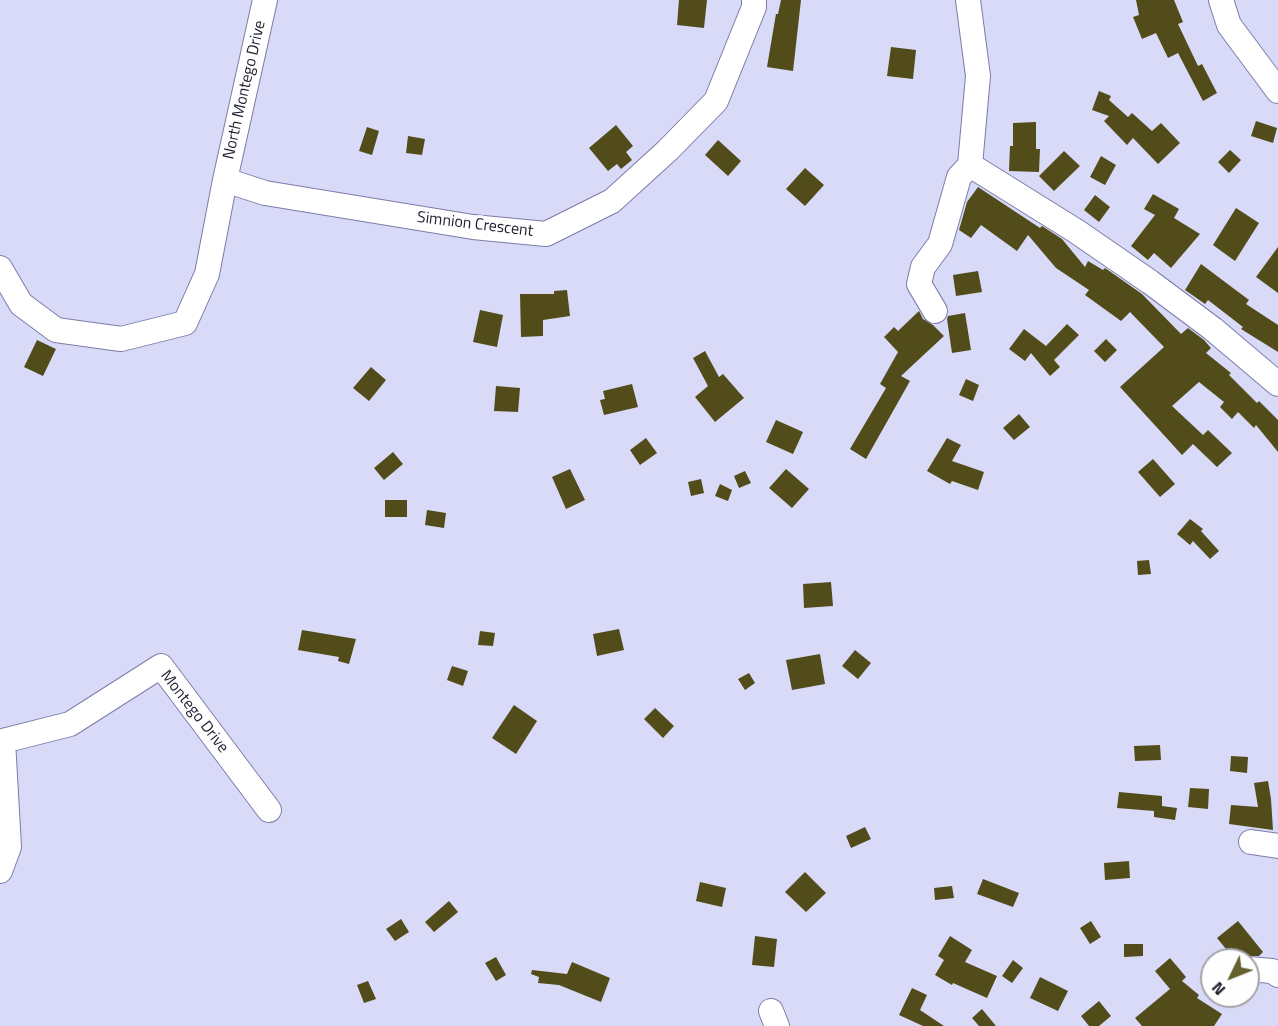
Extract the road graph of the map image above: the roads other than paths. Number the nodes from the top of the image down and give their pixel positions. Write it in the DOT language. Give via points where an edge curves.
graph roads {
  1 [pos="265,0"];
  2 [pos="754,0"];
  3 [pos="968,0"];
  4 [pos="1221,0"];
  5 [pos="1278,91"];
  6 [pos="970,165"];
  7 [pos="225,180"];
  8 [pos="0,268"];
  9 [pos="935,311"];
  10 [pos="1278,384"];
  11 [pos="2,739"];
  12 [pos="269,810"];
  13 [pos="1251,842"];
  14 [pos="1278,846"];
  15 [pos="0,871"];
  16 [pos="1260,970"];
  17 [pos="1278,975"];
  1 -- 7 [label="street, North Montego Drive"];
  2 -- 7 [label="street, Simnion Crescent" via="716,101 612,201 546,234 473,227 265,193"];
  3 -- 6 [label="street" via="978,76"];
  4 -- 5 [label="street" via="1229,25"];
  6 -- 9 [label="street" via="959,177 940,244 924,267 919,284"];
  6 -- 10 [label="street" via="1150,282"];
  7 -- 8 [label="street" via="207,274 184,323 121,339 56,330 21,304"];
  11 -- 12 [label="street, Montego Drive" via="70,723 161,666"];
  11 -- 15 [label="street, Montego Drive" via="9,847"];
  13 -- 14 [label="street"];
  16 -- 17 [label="street"];
}
